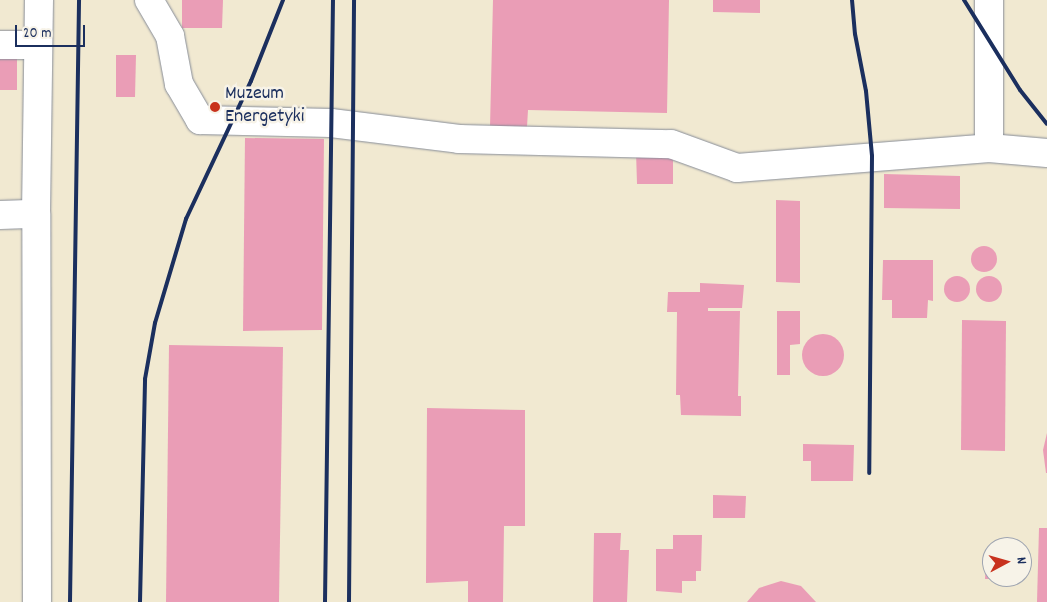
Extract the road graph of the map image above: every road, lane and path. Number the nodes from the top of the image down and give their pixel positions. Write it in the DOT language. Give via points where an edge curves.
graph roads {
  1 [pos="39,0"];
  2 [pos="149,0"];
  3 [pos="989,0"];
  4 [pos="0,45"];
  5 [pos="38,46"];
  6 [pos="989,148"];
  7 [pos="1047,153"];
  8 [pos="36,214"];
  9 [pos="0,215"];
  10 [pos="37,602"];
  1 -- 5 [label="street"];
  2 -- 6 [label="street" via="170,36 179,84 200,120 331,123 459,139 671,144 737,168"];
  3 -- 6 [label="street"];
  4 -- 5 [label="street"];
  5 -- 8 [label="street"];
  6 -- 7 [label="street"];
  8 -- 9 [label="street"];
  8 -- 10 [label="street"];
}
